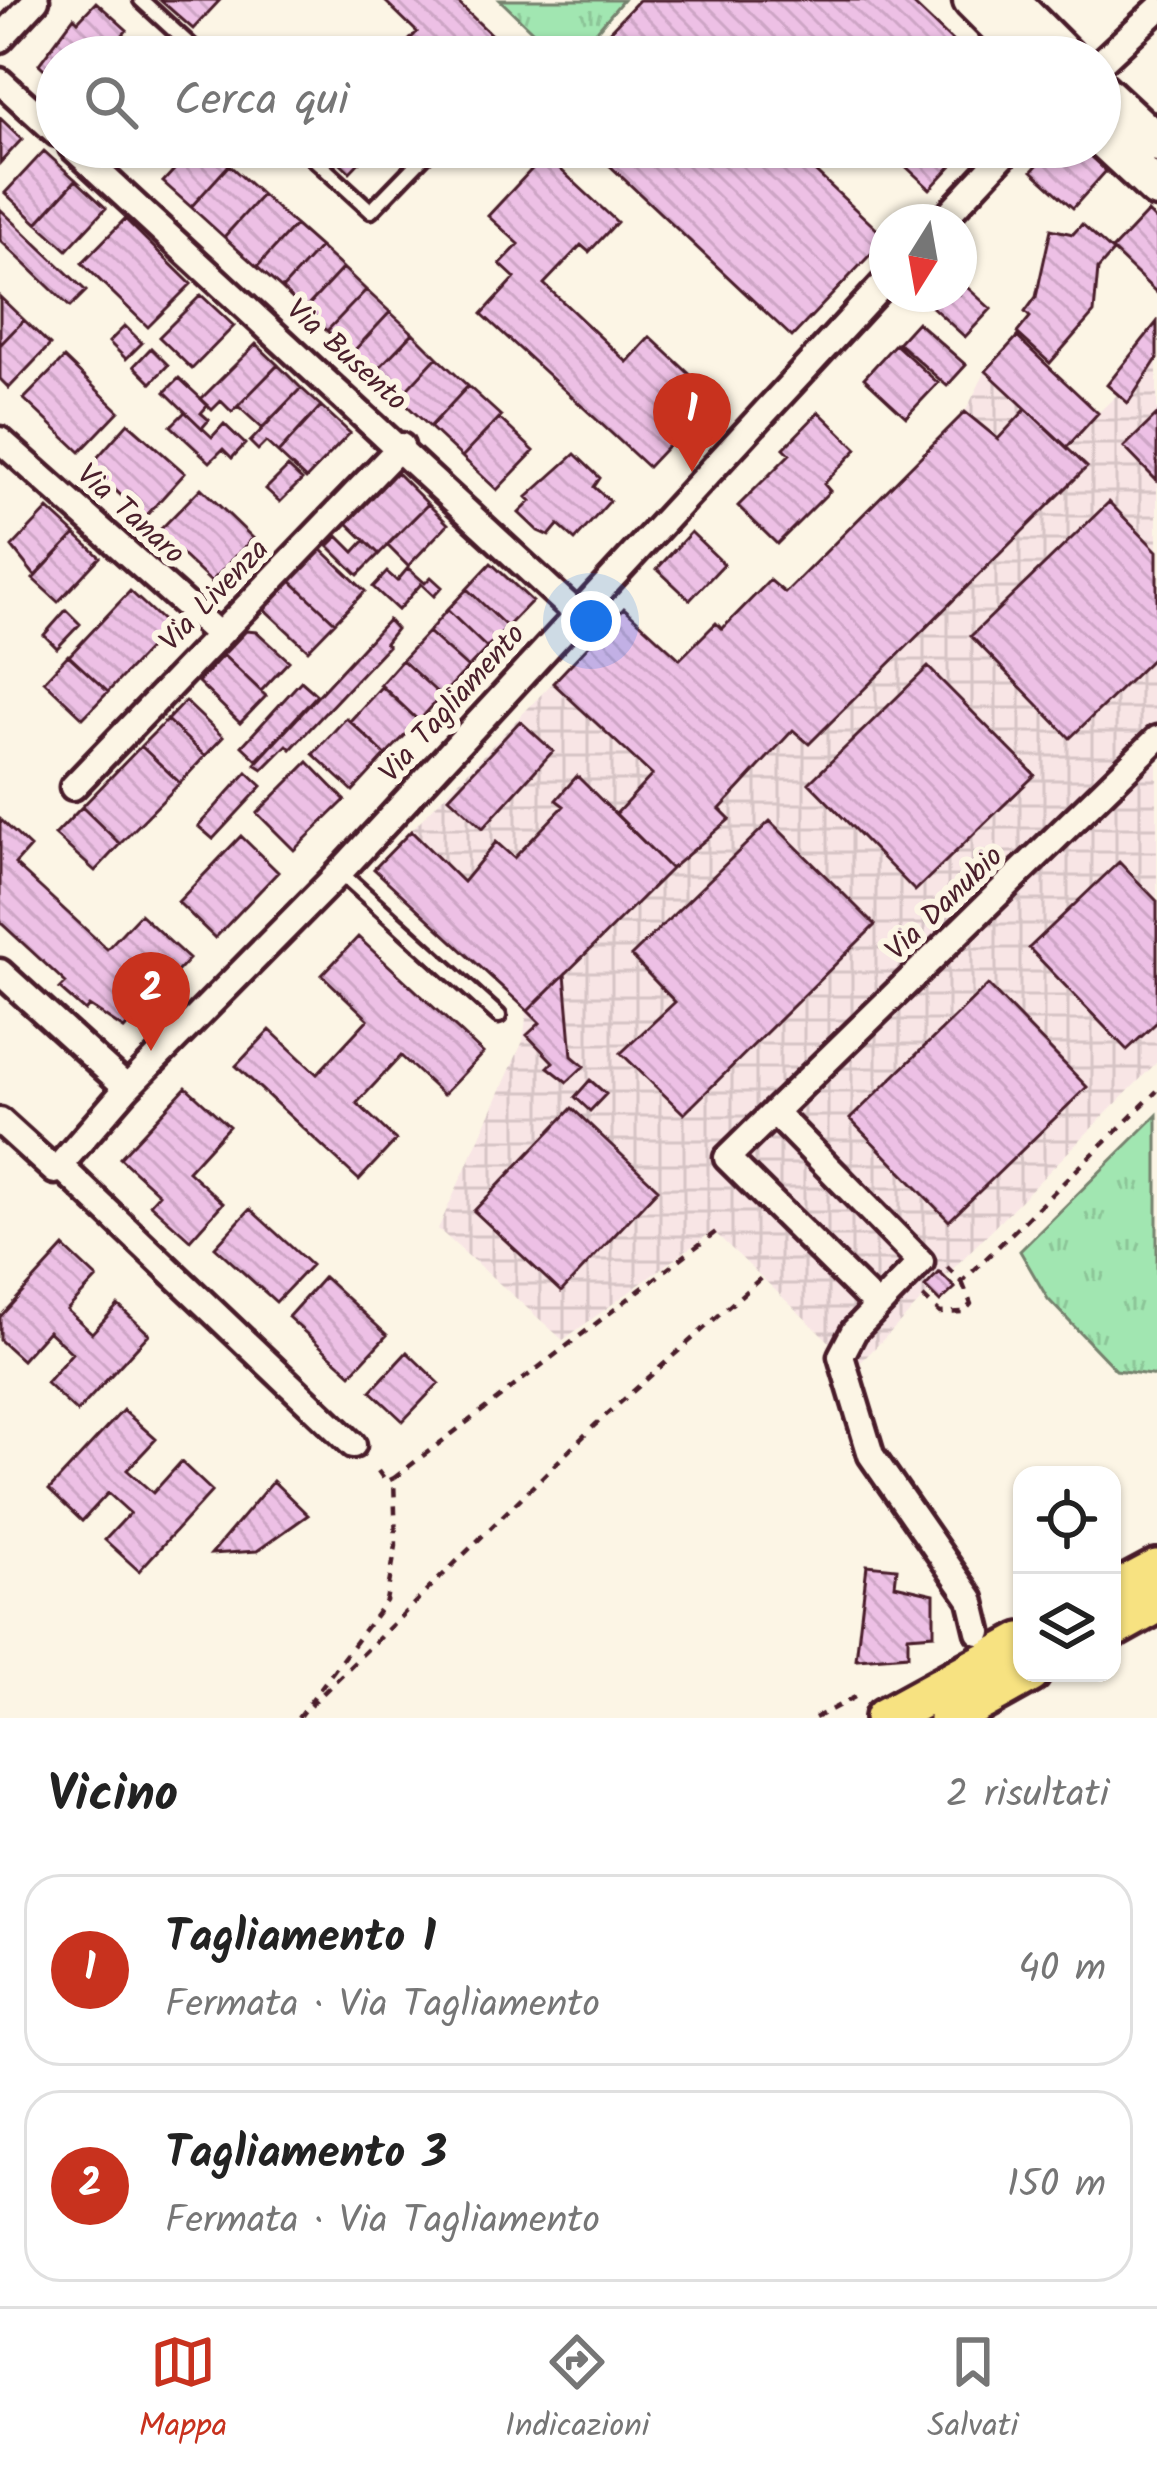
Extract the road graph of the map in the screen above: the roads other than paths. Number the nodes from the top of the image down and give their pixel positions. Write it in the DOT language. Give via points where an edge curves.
graph roads {
  1 [pos="36,0"];
  2 [pos="141,0"];
  3 [pos="972,0"];
  4 [pos="1009,0"];
  5 [pos="1157,10"];
  6 [pos="180,36"];
  7 [pos="1008,36"];
  8 [pos="1045,36"];
  9 [pos="0,39"];
  10 [pos="1121,43"];
  11 [pos="0,81"];
  12 [pos="1121,110"];
  13 [pos="36,114"];
  14 [pos="1157,143"];
  15 [pos="1121,156"];
  16 [pos="95,168"];
  17 [pos="324,168"];
  18 [pos="413,168"];
  19 [pos="991,168"];
  20 [pos="1157,189"];
  21 [pos="958,204"];
  22 [pos="869,299"];
  23 [pos="0,440"];
  24 [pos="401,446"];
  25 [pos="576,613"];
  26 [pos="220,634"];
  27 [pos="1157,739"];
  28 [pos="73,787"];
  29 [pos="340,872"];
  30 [pos="0,972"];
  31 [pos="499,1016"];
  32 [pos="127,1088"];
  33 [pos="774,1112"];
  34 [pos="0,1120"];
  35 [pos="57,1168"];
  36 [pos="878,1306"];
  37 [pos="352,1445"];
  38 [pos="1157,1570"];
  39 [pos="1121,1589"];
  40 [pos="1157,1604"];
  41 [pos="1121,1623"];
  42 [pos="979,1632"];
  43 [pos="1013,1648"];
  44 [pos="1014,1682"];
  45 [pos="885,1718"];
  46 [pos="949,1718"];
  1 -- 9 [label="street"];
  2 -- 6 [label="lane"];
  3 -- 7 [label="street"];
  4 -- 8 [label="street"];
  5 -- 10 [label="street"];
  11 -- 13 [label="street"];
  12 -- 14 [label="street"];
  15 -- 20 [label="street"];
  16 -- 24 [label="street, Via Busento"];
  17 -- 18 [label="lane" via="371,212"];
  19 -- 21 [label="street"];
  22 -- 25 [label="street, Via Tagliamento"];
  23 -- 26 [label="street, Via Tanaro"];
  24 -- 25 [label="street, Via Busento"];
  24 -- 26 [label="street, Via Livenza"];
  25 -- 29 [label="street, Via Tagliamento"];
  26 -- 28 [label="street, Via Livenza"];
  27 -- 33 [label="street, Via Danubio"];
  29 -- 31 [label="lane"];
  29 -- 32 [label="street, Via Tagliamento"];
  30 -- 32 [label="street"];
  32 -- 35 [label="street, Via Tagliamento"];
  33 -- 36 [label="street" via="921,1262"];
  33 -- 36 [label="street, Via Danubio" via="727,1158"];
  34 -- 35 [label="street"];
  35 -- 37 [label="street"];
  36 -- 42 [label="street" via="841,1356 850,1398 871,1455 971,1599"];
  38 -- 39 [label="main road"];
  40 -- 41 [label="main road"];
  43 -- 45 [label="main road"];
  44 -- 46 [label="main road"];
}
